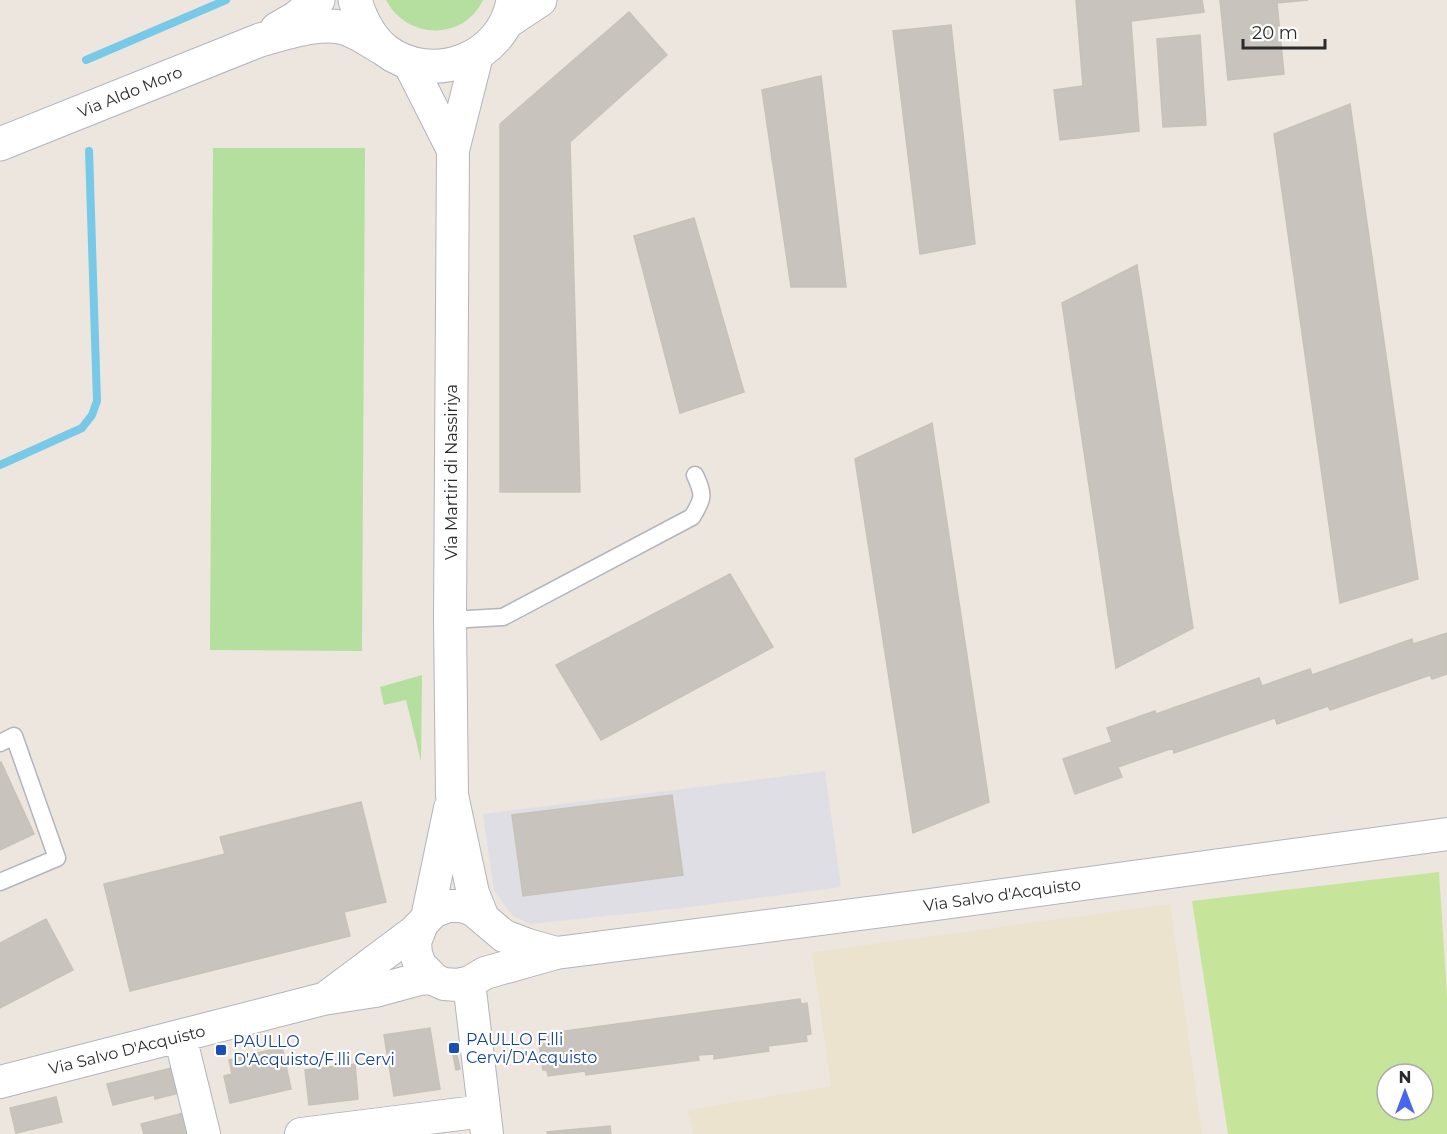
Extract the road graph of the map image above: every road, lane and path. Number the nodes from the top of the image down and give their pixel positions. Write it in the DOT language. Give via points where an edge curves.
graph roads {
  1 [pos="318,0"];
  2 [pos="355,0"];
  3 [pos="540,0"];
  4 [pos="510,11"];
  5 [pos="261,40"];
  6 [pos="477,55"];
  7 [pos="397,56"];
  8 [pos="0,144"];
  9 [pos="453,150"];
  10 [pos="695,475"];
  11 [pos="450,620"];
  12 [pos="0,743"];
  13 [pos="452,795"];
  14 [pos="1447,834"];
  15 [pos="0,882"];
  16 [pos="424,921"];
  17 [pos="486,921"];
  18 [pos="556,953"];
  19 [pos="432,978"];
  20 [pos="472,980"];
  21 [pos="323,999"];
  22 [pos="180,1036"];
  23 [pos="0,1082"];
  24 [pos="486,1123"];
  25 [pos="204,1134"];
  26 [pos="301,1134"];
  1 -- 5 [label="street, Via Aldo Moro"];
  2 -- 7 [label="street" via="370,35"];
  3 -- 4 [label="street, Via Aldo Moro"];
  4 -- 6 [label="street, Via Aldo Moro" via="494,40"];
  5 -- 7 [label="street, Via Aldo Moro" via="321,26 348,29"];
  5 -- 8 [label="street, Via Aldo Moro"];
  6 -- 7 [label="street, Via Aldo Moro" via="461,62 427,67"];
  6 -- 9 [label="street, Via Martiri di Nassiriya"];
  7 -- 9 [label="street, Via Martiri di Nassiriya"];
  9 -- 11 [label="street, Via Martiri di Nassiriya"];
  10 -- 11 [label="lane" via="702,501 692,517 503,617"];
  11 -- 13 [label="street, Via Martiri di Nassiriya"];
  12 -- 15 [label="lane" via="14,736 57,858"];
  13 -- 16 [label="street, Via Martiri di Nassiriya"];
  13 -- 17 [label="street, Via Martiri di Nassiriya" via="473,893"];
  14 -- 18 [label="street, Via Salvo d'Acquisto"];
  16 -- 17 [label="street, Via Salvo D'Acquisto" via="440,909 458,906 473,910"];
  16 -- 19 [label="street" via="416,937 416,954"];
  16 -- 21 [label="street, Via Salvo D'Acquisto"];
  17 -- 18 [label="street, Via Salvo D'Acquisto" via="504,936"];
  17 -- 20 [label="street" via="494,936 494,951 489,967"];
  18 -- 20 [label="street, Via Salvo D'Acquisto"];
  19 -- 20 [label="street, Via Salvo D'Acquisto" via="449,985"];
  19 -- 21 [label="street, Via Salvo D'Acquisto"];
  20 -- 24 [label="street" via="470,992"];
  21 -- 22 [label="street, Via Salvo D'Acquisto"];
  22 -- 23 [label="street, Via Salvo D'Acquisto"];
  22 -- 25 [label="street"];
  24 -- 26 [label="street"];
}
